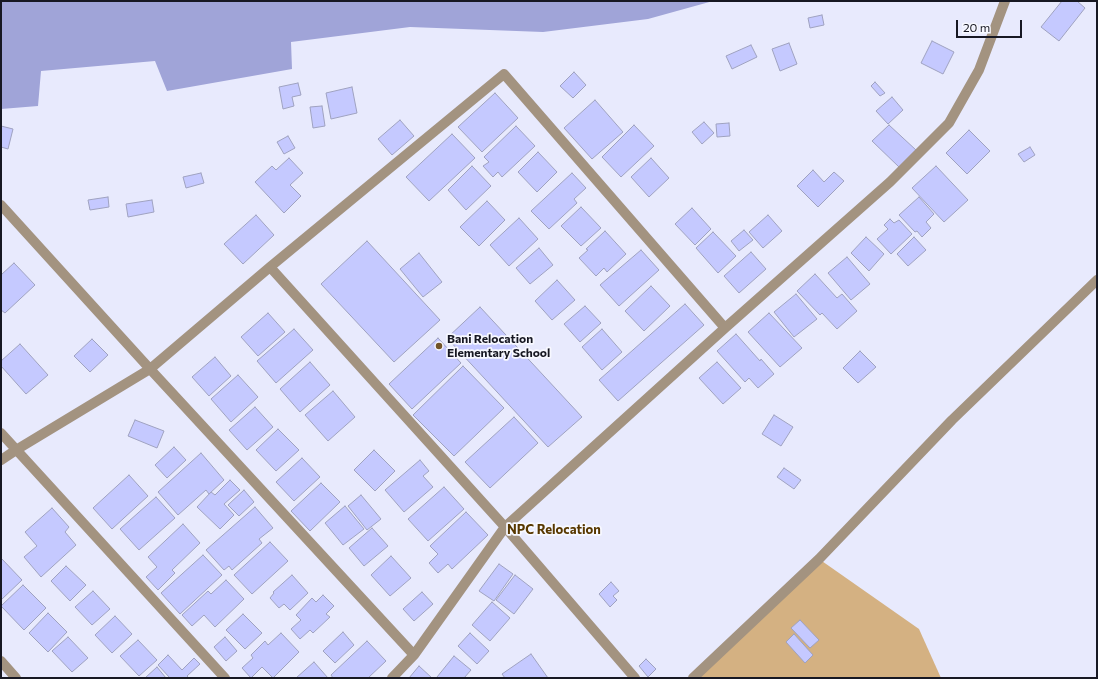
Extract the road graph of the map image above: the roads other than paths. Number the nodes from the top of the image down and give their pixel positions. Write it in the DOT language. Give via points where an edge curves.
graph roads {
  1 [pos="1005,1"];
  2 [pos="1,206"];
  3 [pos="270,267"];
  4 [pos="1097,280"];
  5 [pos="725,328"];
  6 [pos="150,369"];
  7 [pos="1,433"];
  8 [pos="16,450"];
  9 [pos="1,460"];
  10 [pos="505,527"];
  11 [pos="414,655"];
  12 [pos="1,661"];
  13 [pos="16,678"];
  14 [pos="225,678"];
  15 [pos="392,678"];
  16 [pos="635,678"];
  17 [pos="693,678"];
  1 -- 5 [label="street" via="979,70 949,122 890,182"];
  2 -- 6 [label="street"];
  3 -- 5 [label="street" via="504,74"];
  3 -- 6 [label="street"];
  3 -- 10 [label="street"];
  4 -- 17 [label="street" via="952,420 819,559"];
  5 -- 10 [label="street"];
  6 -- 8 [label="street"];
  6 -- 11 [label="street"];
  7 -- 8 [label="street"];
  8 -- 9 [label="street"];
  8 -- 14 [label="street"];
  10 -- 11 [label="street"];
  10 -- 16 [label="street"];
  11 -- 15 [label="street"];
  12 -- 13 [label="street"];
}
